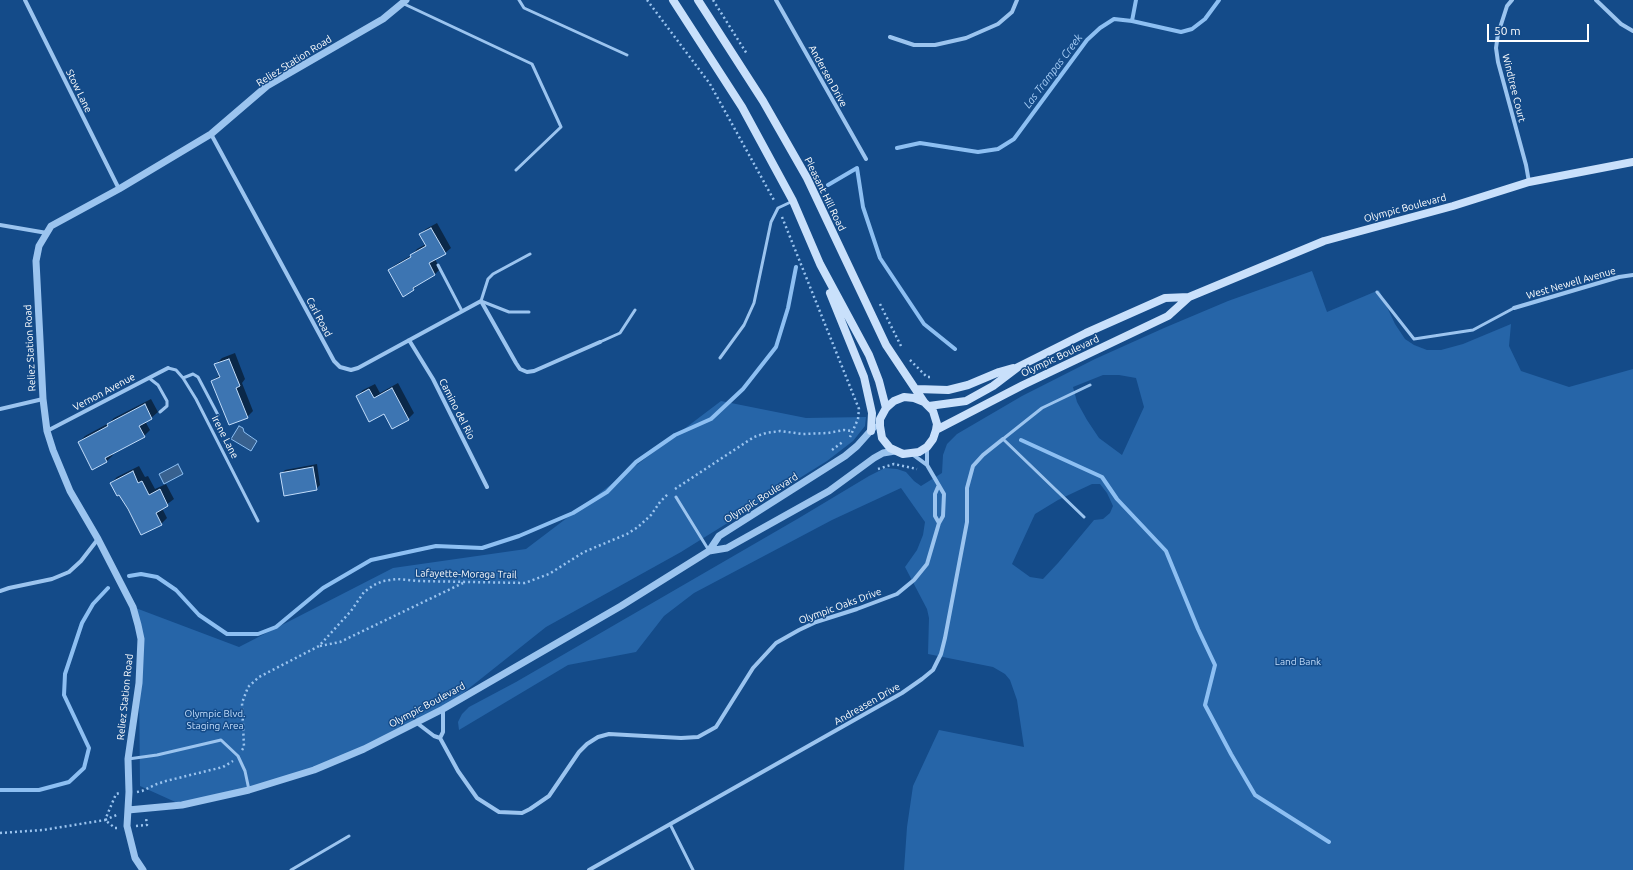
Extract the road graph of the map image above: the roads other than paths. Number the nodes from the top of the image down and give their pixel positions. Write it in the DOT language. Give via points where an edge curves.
graph roads {
  1 [pos="25,0"];
  2 [pos="519,0"];
  3 [pos="673,0"];
  4 [pos="698,0"];
  5 [pos="776,0"];
  6 [pos="1017,0"];
  7 [pos="1512,0"];
  8 [pos="1596,0"];
  9 [pos="404,2"];
  10 [pos="1633,32"];
  11 [pos="890,37"];
  12 [pos="627,55"];
  13 [pos="211,134"];
  14 [pos="866,159"];
  15 [pos="1633,162"];
  16 [pos="516,170"];
  17 [pos="1529,182"];
  18 [pos="119,189"];
  19 [pos="794,201"];
  20 [pos="0,225"];
  21 [pos="47,233"];
  22 [pos="530,254"];
  23 [pos="820,264"];
  24 [pos="438,265"];
  25 [pos="1633,275"];
  26 [pos="1377,292"];
  27 [pos="1189,297"];
  28 [pos="481,301"];
  29 [pos="1514,308"];
  30 [pos="635,310"];
  31 [pos="462,311"];
  32 [pos="530,312"];
  33 [pos="409,340"];
  34 [pos="600,342"];
  35 [pos="720,358"];
  36 [pos="1018,367"];
  37 [pos="168,368"];
  38 [pos="149,378"];
  39 [pos="183,378"];
  40 [pos="1090,385"];
  41 [pos="917,389"];
  42 [pos="43,399"];
  43 [pos="926,404"];
  44 [pos="886,408"];
  45 [pos="0,409"];
  46 [pos="160,412"];
  47 [pos="218,415"];
  48 [pos="880,419"];
  49 [pos="936,430"];
  50 [pos="47,431"];
  51 [pos="871,431"];
  52 [pos="1003,439"];
  53 [pos="927,447"];
  54 [pos="895,451"];
  55 [pos="911,454"];
  56 [pos="927,465"];
  57 [pos="938,486"];
  58 [pos="487,487"];
  59 [pos="676,497"];
  60 [pos="1084,517"];
  61 [pos="258,522"];
  62 [pos="939,523"];
  63 [pos="98,539"];
  64 [pos="709,551"];
  65 [pos="0,591"];
  66 [pos="443,709"];
  67 [pos="417,723"];
  68 [pos="440,738"];
  69 [pos="128,759"];
  70 [pos="250,790"];
  71 [pos="128,810"];
  72 [pos="670,824"];
  73 [pos="349,836"];
  74 [pos="142,870"];
  75 [pos="291,870"];
  76 [pos="589,870"];
  77 [pos="694,870"];
  1 -- 18 [label="street, Stow Lane"];
  2 -- 12 [label="lane" via="524,8"];
  3 -- 19 [label="main road" via="742,107"];
  4 -- 41 [label="main road, Pleasant Hill Road" via="763,101 807,178 886,346"];
  5 -- 14 [label="street, Andersen Drive"];
  6 -- 11 [label="street" via="1012,12 998,24 966,38 935,45 914,45"];
  7 -- 17 [label="street, Windtree Court" via="1507,6 1496,48"];
  8 -- 10 [label="street"];
  9 -- 13 [label="street, Reliez Station Road" via="383,19 267,86"];
  9 -- 16 [label="lane" via="532,64 561,127"];
  13 -- 18 [label="street, Reliez Station Road"];
  13 -- 33 [label="street, Carl Road" via="334,361 340,367 351,370"];
  15 -- 17 [label="main road, Olympic Boulevard"];
  17 -- 27 [label="main road, Olympic Boulevard" via="1453,206 1324,241"];
  18 -- 21 [label="street, Reliez Station Road" via="51,226"];
  19 -- 23 [label="main road"];
  19 -- 35 [label="lane" via="778,208 771,222 754,303 744,325"];
  20 -- 21 [label="street"];
  21 -- 42 [label="street, Reliez Station Road" via="39,246 36,261"];
  22 -- 28 [label="lane" via="493,274 488,279"];
  23 -- 44 [label="main road" via="869,355"];
  23 -- 51 [label="main road" via="864,377 872,413"];
  24 -- 31 [label="lane"];
  25 -- 29 [label="street, West Newell Avenue"];
  26 -- 29 [label="lane" via="1414,338 1473,330"];
  27 -- 36 [label="main road, Olympic Boulevard" via="1165,298"];
  27 -- 49 [label="main road, Olympic Boulevard" via="1168,316 1023,385"];
  28 -- 31 [label="street, Carl Road"];
  28 -- 32 [label="lane" via="509,312"];
  28 -- 34 [label="street" via="516,363 520,369 527,372"];
  30 -- 34 [label="lane" via="620,333"];
  31 -- 33 [label="street, Carl Road"];
  33 -- 58 [label="street, Camino del Rio" via="433,380"];
  36 -- 41 [label="main road" via="948,390"];
  36 -- 43 [label="main road, Olympic Boulevard" via="966,401"];
  37 -- 38 [label="street, Vernon Avenue"];
  37 -- 39 [label="lane, Irene Lane" via="176,370"];
  38 -- 46 [label="lane" via="158,385 167,402 167,406"];
  38 -- 50 [label="street, Vernon Avenue"];
  39 -- 47 [label="lane" via="193,374 198,377"];
  39 -- 61 [label="lane, Irene Lane" via="214,432"];
  40 -- 52 [label="lane" via="1042,408"];
  41 -- 43 [label="main road, Pleasant Hill Road"];
  42 -- 45 [label="street"];
  42 -- 50 [label="street, Reliez Station Road"];
  43 -- 44 [label="main road, Olympic Boulevard" via="914,398 904,397"];
  43 -- 49 [label="main road" via="935,417"];
  44 -- 48 [label="main road, Olympic Boulevard"];
  48 -- 51 [label="street, Olympic Boulevard"];
  48 -- 54 [label="main road" via="882,438"];
  49 -- 53 [label="main road"];
  50 -- 63 [label="street, Reliez Station Road" via="70,491"];
  51 -- 64 [label="street, Olympic Boulevard" via="845,456 719,536"];
  52 -- 60 [label="lane"];
  52 -- 72 [label="street, Andreasen Drive" via="973,466 967,488 967,522 942,654 933,670 902,693"];
  53 -- 55 [label="main road"];
  53 -- 56 [label="street, Olympic Oaks Drive"];
  54 -- 55 [label="main road, Olympic Boulevard"];
  54 -- 64 [label="street, Olympic Boulevard" via="874,458 835,488 727,548"];
  55 -- 56 [label="street, Olympic Oaks Drive"];
  56 -- 57 [label="street, Olympic Oaks Drive"];
  57 -- 62 [label="street, Olympic Oaks Drive" via="935,494 936,516"];
  57 -- 62 [label="street, Olympic Oaks Drive" via="944,494 943,516"];
  59 -- 64 [label="lane"];
  62 -- 68 [label="street, Olympic Oaks Drive" via="927,564 914,580 896,594 816,622 776,643 753,668 716,727 698,737 609,734 598,737 579,752 549,796 522,813 500,812 477,798 458,771"];
  63 -- 65 [label="street" via="81,562 69,572 52,579"];
  63 -- 69 [label="street, Reliez Station Road" via="133,607 141,639 139,683"];
  64 -- 66 [label="street, Olympic Boulevard" via="621,606"];
  66 -- 67 [label="street, Olympic Boulevard"];
  66 -- 68 [label="street" via="443,732"];
  67 -- 68 [label="street, Olympic Oaks Drive"];
  67 -- 70 [label="street, Olympic Boulevard" via="314,770"];
  69 -- 70 [label="lane" via="221,740 238,756"];
  69 -- 71 [label="street, Reliez Station Road"];
  70 -- 71 [label="street, Olympic Boulevard" via="182,805"];
  71 -- 74 [label="street, Reliez Station Road" via="131,844"];
  72 -- 76 [label="street, Andreasen Drive"];
  72 -- 77 [label="lane"];
  73 -- 75 [label="lane"];
}
